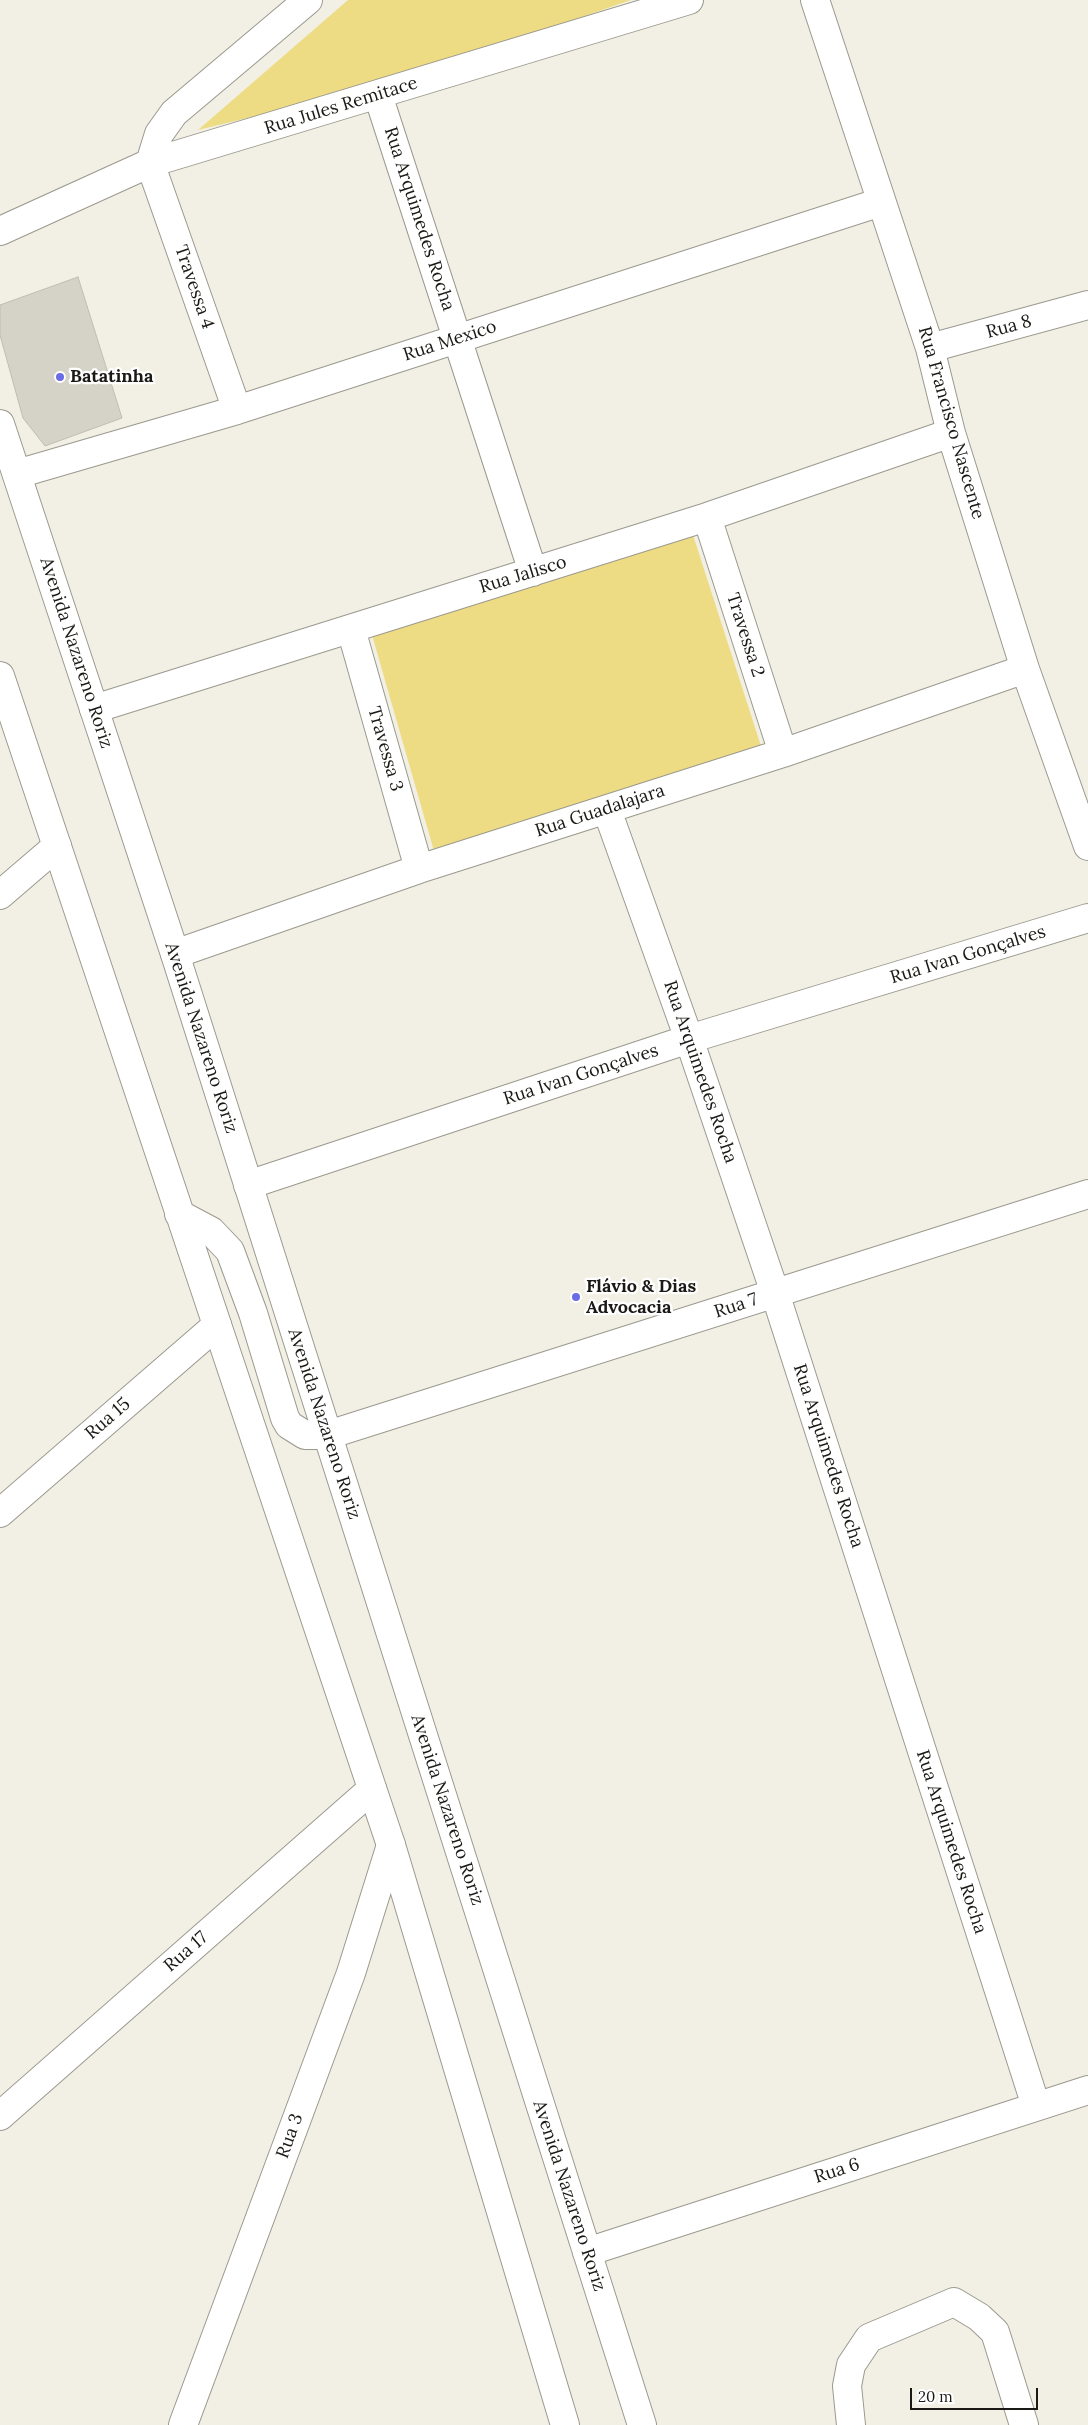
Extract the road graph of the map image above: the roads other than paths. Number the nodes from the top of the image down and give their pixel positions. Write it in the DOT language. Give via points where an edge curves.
graph roads {
  1 [pos="308,0"];
  2 [pos="689,0"];
  3 [pos="815,0"];
  4 [pos="378,95"];
  5 [pos="150,163"];
  6 [pos="881,202"];
  7 [pos="0,231"];
  8 [pos="1088,305"];
  9 [pos="458,338"];
  10 [pos="930,348"];
  11 [pos="237,410"];
  12 [pos="0,424"];
  13 [pos="951,433"];
  14 [pos="18,474"];
  15 [pos="707,518"];
  16 [pos="533,572"];
  17 [pos="351,629"];
  18 [pos="1026,669"];
  19 [pos="0,676"];
  20 [pos="94,709"];
  21 [pos="783,753"];
  22 [pos="606,810"];
  23 [pos="56,846"];
  24 [pos="1088,846"];
  25 [pos="419,869"];
  26 [pos="0,895"];
  27 [pos="1088,918"];
  28 [pos="175,954"];
  29 [pos="689,1039"];
  30 [pos="248,1185"];
  31 [pos="1088,1194"];
  32 [pos="179,1214"];
  33 [pos="776,1293"];
  34 [pos="216,1325"];
  35 [pos="328,1436"];
  36 [pos="0,1513"];
  37 [pos="372,1789"];
  38 [pos="391,1845"];
  39 [pos="1088,2090"];
  40 [pos="1036,2106"];
  41 [pos="0,2116"];
  42 [pos="587,2252"];
  43 [pos="183,2425"];
  44 [pos="565,2425"];
  45 [pos="642,2425"];
  46 [pos="851,2425"];
  47 [pos="1024,2425"];
  1 -- 5 [label="street" via="174,113 159,134"];
  2 -- 4 [label="street, Rua Jules Remitace"];
  3 -- 6 [label="street, Rua Francisco Nascente"];
  4 -- 5 [label="street, Rua Jules Remitace"];
  4 -- 9 [label="street, Rua Arquimedes Rocha"];
  5 -- 7 [label="street, Rua Jules Remitace"];
  5 -- 11 [label="street, Travessa 4"];
  6 -- 9 [label="street, Rua Mexico"];
  6 -- 10 [label="street, Rua Francisco Nascente"];
  8 -- 10 [label="street, Rua 8"];
  9 -- 11 [label="street, Rua Mexico"];
  9 -- 16 [label="street, Rua Arquimedes Rocha"];
  10 -- 13 [label="street, Rua Francisco Nascente"];
  11 -- 14 [label="street, Rua Mexico"];
  12 -- 14 [label="street, Avenida Nazareno Roriz"];
  13 -- 15 [label="street, Rua Jalisco"];
  13 -- 18 [label="street, Rua Francisco Nascente"];
  14 -- 20 [label="street, Avenida Nazareno Roriz"];
  15 -- 16 [label="street, Rua Jalisco"];
  15 -- 21 [label="street, Travessa 2"];
  16 -- 17 [label="street, Rua Jalisco"];
  17 -- 20 [label="street, Rua Jalisco"];
  17 -- 25 [label="street, Travessa 3"];
  18 -- 21 [label="street, Rua Guadalajara"];
  18 -- 24 [label="street, Rua Francisco Nascente"];
  19 -- 23 [label="street"];
  20 -- 28 [label="street, Avenida Nazareno Roriz"];
  21 -- 22 [label="street, Rua Guadalajara"];
  22 -- 25 [label="street, Rua Guadalajara"];
  22 -- 29 [label="street, Rua Arquimedes Rocha"];
  23 -- 26 [label="street"];
  23 -- 32 [label="street"];
  25 -- 28 [label="street, Rua Guadalajara"];
  27 -- 29 [label="street, Rua Ivan Gonçalves"];
  28 -- 30 [label="street, Avenida Nazareno Roriz"];
  29 -- 30 [label="street, Rua Ivan Gonçalves"];
  29 -- 33 [label="street, Rua Arquimedes Rocha"];
  30 -- 35 [label="street, Avenida Nazareno Roriz"];
  31 -- 33 [label="street, Rua 7"];
  32 -- 34 [label="street"];
  32 -- 35 [label="street" via="211,1231 230,1251 289,1425 305,1435"];
  33 -- 35 [label="street, Rua 7"];
  33 -- 40 [label="street, Rua Arquimedes Rocha"];
  34 -- 36 [label="street, Rua 15"];
  34 -- 37 [label="street"];
  35 -- 42 [label="street, Avenida Nazareno Roriz"];
  37 -- 38 [label="street"];
  37 -- 41 [label="street, Rua 17"];
  38 -- 43 [label="street, Rua 3" via="351,1973"];
  38 -- 44 [label="street"];
  39 -- 40 [label="street, Rua 6"];
  40 -- 42 [label="street, Rua 6"];
  42 -- 45 [label="street, Avenida Nazareno Roriz"];
  46 -- 47 [label="street" via="847,2386 851,2365 868,2338 954,2302 979,2317 995,2332"];
}
